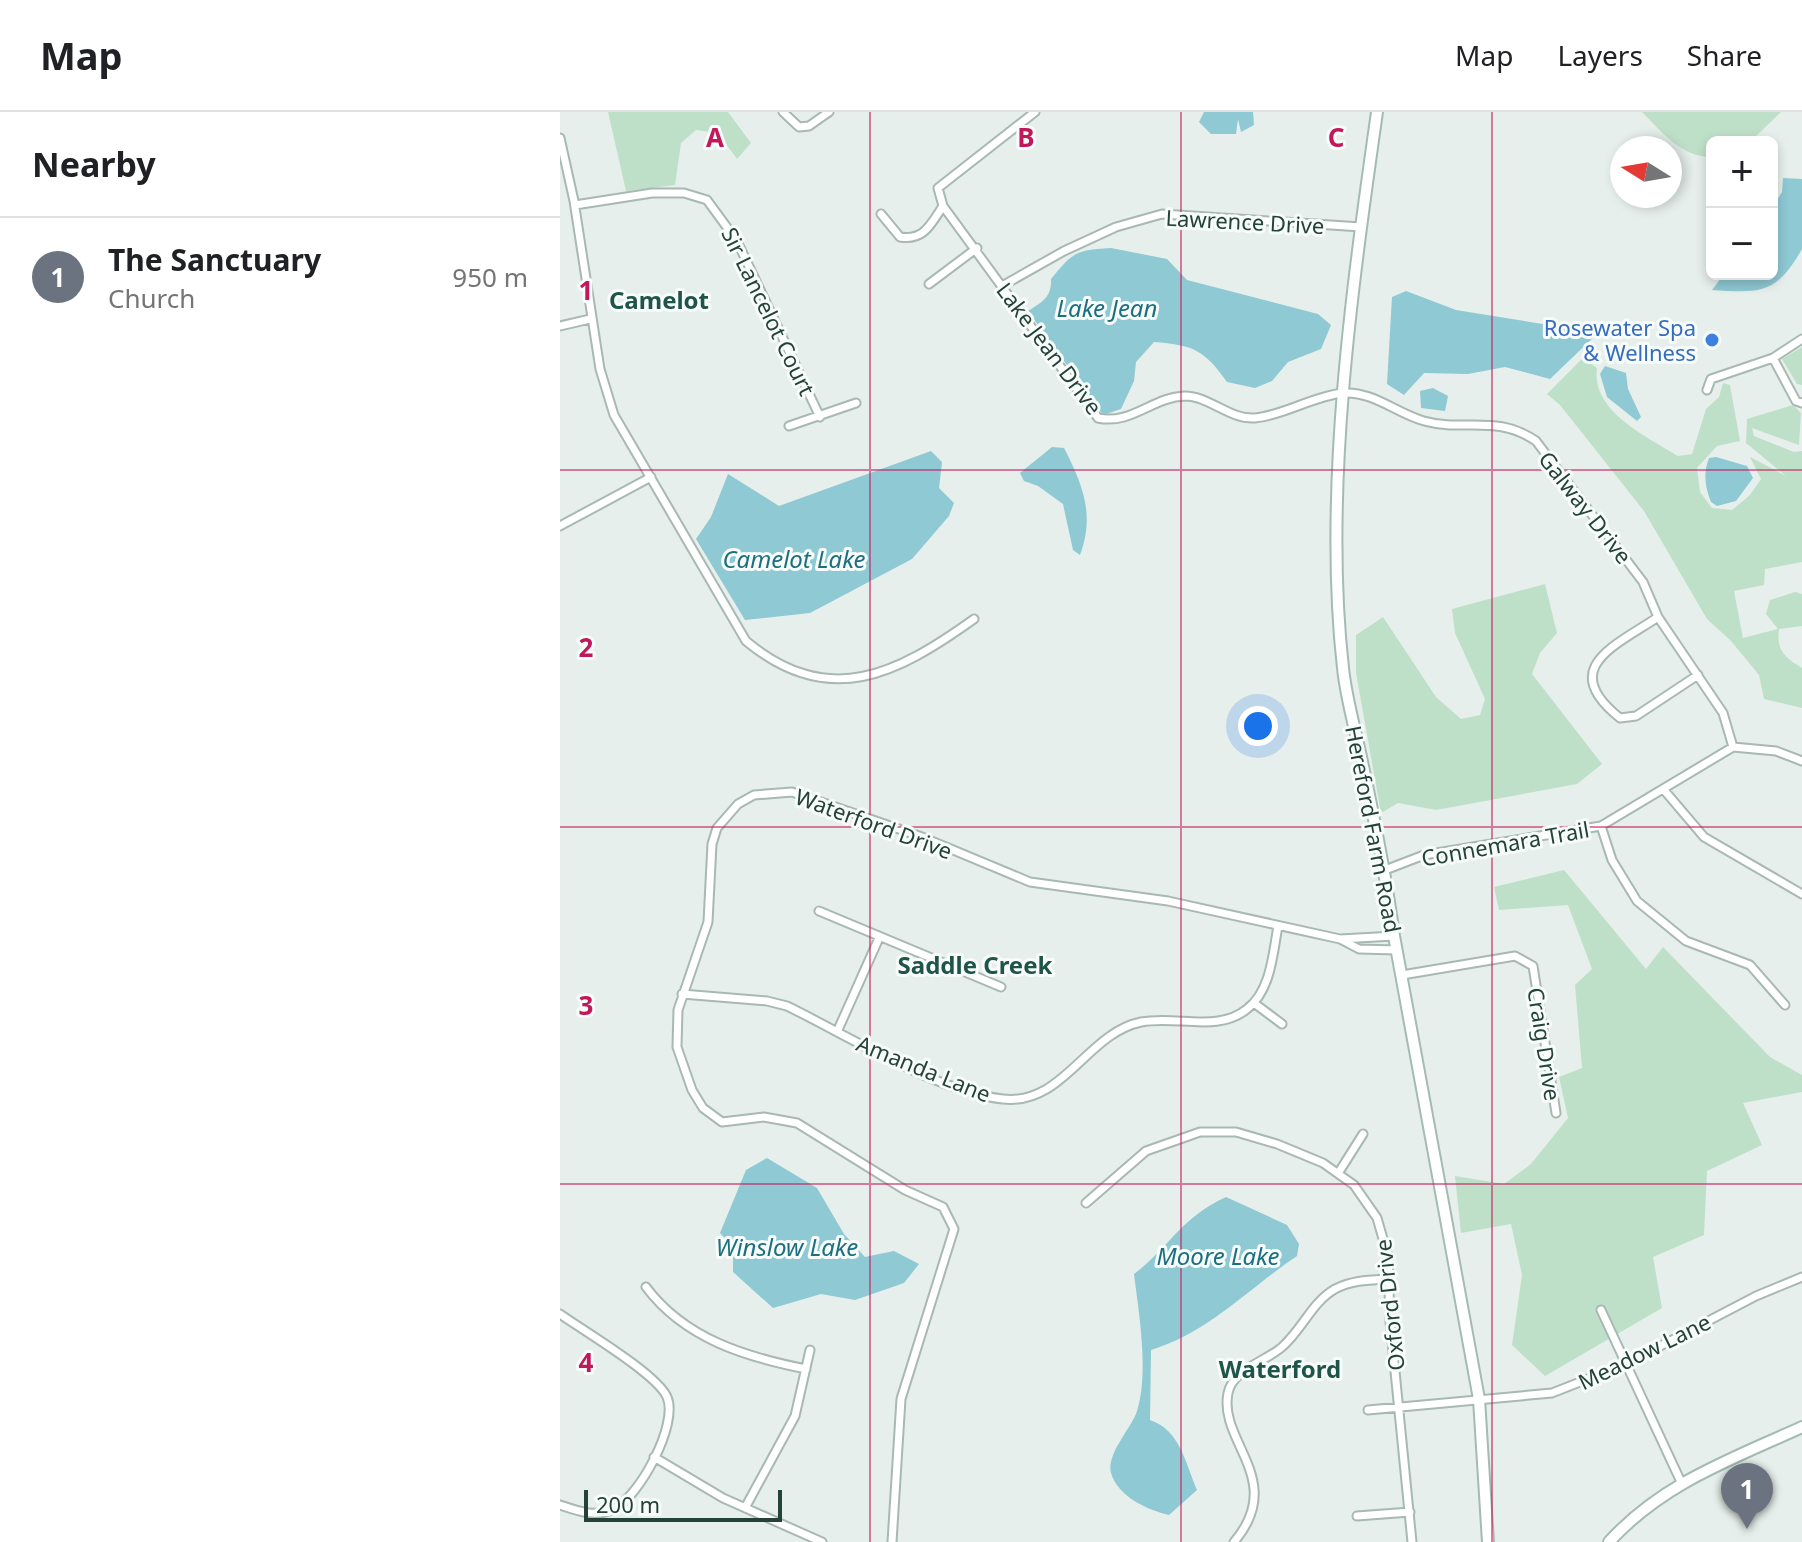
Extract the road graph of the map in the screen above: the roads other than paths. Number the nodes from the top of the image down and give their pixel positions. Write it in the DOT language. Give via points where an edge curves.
graph roads {
  1 [pos="783,112"];
  2 [pos="829,112"];
  3 [pos="1035,112"];
  4 [pos="1377,112"];
  5 [pos="560,138"];
  6 [pos="575,205"];
  7 [pos="943,206"];
  8 [pos="881,214"];
  9 [pos="1361,227"];
  10 [pos="977,248"];
  11 [pos="929,284"];
  12 [pos="1002,286"];
  13 [pos="590,319"];
  14 [pos="560,326"];
  15 [pos="1802,339"];
  16 [pos="1773,358"];
  17 [pos="1707,390"];
  18 [pos="1344,393"];
  19 [pos="856,403"];
  20 [pos="1802,403"];
  21 [pos="820,417"];
  22 [pos="789,426"];
  23 [pos="651,477"];
  24 [pos="560,526"];
  25 [pos="1658,617"];
  26 [pos="974,619"];
  27 [pos="1698,675"];
  28 [pos="1733,747"];
  29 [pos="1802,761"];
  30 [pos="1664,790"];
  31 [pos="1601,826"];
  32 [pos="1385,870"];
  33 [pos="1802,894"];
  34 [pos="819,911"];
  35 [pos="1278,926"];
  36 [pos="1394,936"];
  37 [pos="879,938"];
  38 [pos="1340,939"];
  39 [pos="1361,939"];
  40 [pos="1359,949"];
  41 [pos="1397,950"];
  42 [pos="1402,975"];
  43 [pos="1001,987"];
  44 [pos="682,994"];
  45 [pos="1254,1003"];
  46 [pos="1785,1005"];
  47 [pos="1282,1024"];
  48 [pos="837,1032"];
  49 [pos="1556,1113"];
  50 [pos="1363,1134"];
  51 [pos="1339,1172"];
  52 [pos="1086,1203"];
  53 [pos="1802,1277"];
  54 [pos="1389,1279"];
  55 [pos="646,1287"];
  56 [pos="1601,1310"];
  57 [pos="560,1314"];
  58 [pos="810,1350"];
  59 [pos="1626,1364"];
  60 [pos="806,1369"];
  61 [pos="1479,1399"];
  62 [pos="1401,1406"];
  63 [pos="1368,1410"];
  64 [pos="1802,1427"];
  65 [pos="654,1457"];
  66 [pos="1681,1482"];
  67 [pos="560,1505"];
  68 [pos="745,1508"];
  69 [pos="1410,1512"];
  70 [pos="1357,1516"];
  71 [pos="822,1542"];
  72 [pos="892,1542"];
  73 [pos="1234,1542"];
  74 [pos="1412,1542"];
  75 [pos="1488,1542"];
  76 [pos="1609,1542"];
  1 -- 2 [label="street" via="799,127"];
  3 -- 7 [label="street, Lake Jean Drive" via="938,188"];
  4 -- 9 [label="street, Hereford Farm Road"];
  5 -- 6 [label="street"];
  6 -- 13 [label="street"];
  6 -- 21 [label="street, Sir Lancelot Court" via="652,193 684,193 707,200 737,241"];
  7 -- 8 [label="street" via="925,233 913,239 900,237"];
  7 -- 10 [label="street, Lake Jean Drive"];
  9 -- 12 [label="street, Lawrence Drive" via="1162,214 1090,239"];
  9 -- 18 [label="street, Hereford Farm Road"];
  10 -- 11 [label="street"];
  10 -- 12 [label="street, Lake Jean Drive"];
  12 -- 18 [label="street, Lake Jean Drive" via="1098,418 1114,421 1186,396 1253,418"];
  13 -- 14 [label="street"];
  13 -- 23 [label="street" via="614,415"];
  15 -- 16 [label="street"];
  16 -- 17 [label="street" via="1711,379"];
  16 -- 20 [label="street"];
  18 -- 25 [label="street, Galway Drive" via="1372,396 1426,421 1502,425 1528,436 1643,582"];
  18 -- 32 [label="street, Hereford Farm Road" via="1337,552 1343,669"];
  19 -- 21 [label="street"];
  21 -- 22 [label="street"];
  23 -- 24 [label="street"];
  23 -- 26 [label="street" via="746,641 798,674 863,679 934,647"];
  25 -- 27 [label="street, Galway Drive"];
  25 -- 27 [label="street" via="1598,657 1591,670 1593,687 1605,706 1620,718 1636,716"];
  27 -- 28 [label="street, Galway Drive" via="1723,713"];
  28 -- 29 [label="street" via="1766,749"];
  28 -- 30 [label="street, Connemara Trail"];
  30 -- 31 [label="street, Connemara Trail"];
  30 -- 33 [label="street" via="1704,837"];
  31 -- 32 [label="street, Connemara Trail" via="1424,855"];
  31 -- 46 [label="street" via="1612,860 1637,901 1686,941 1750,965"];
  32 -- 36 [label="street, Hereford Farm Road"];
  34 -- 37 [label="street"];
  35 -- 38 [label="street, Waterford Drive"];
  35 -- 44 [label="street, Waterford Drive" via="1168,901 1030,882 804,795 773,791 738,804 717,828 708,922"];
  35 -- 45 [label="street" via="1267,981"];
  36 -- 39 [label="street, Waterford Drive"];
  36 -- 41 [label="street, Hereford Farm Road"];
  37 -- 43 [label="street"];
  37 -- 48 [label="street"];
  38 -- 39 [label="street, Waterford Drive"];
  38 -- 40 [label="street, Waterford Drive"];
  39 -- 40 [label="street"];
  40 -- 41 [label="street, Waterford Drive"];
  41 -- 42 [label="street, Hereford Farm Road"];
  42 -- 49 [label="street, Craig Drive" via="1515,956 1533,966"];
  42 -- 61 [label="street, Hereford Farm Road"];
  44 -- 48 [label="street, Amanda Lane" via="767,1001"];
  44 -- 72 [label="street, Waterford Drive" via="676,1029 683,1070 712,1117 722,1122 764,1117 797,1123 949,1213 952,1242 906,1380 897,1424"];
  45 -- 47 [label="street"];
  45 -- 48 [label="street, Amanda Lane" via="1224,1021 1154,1019 1120,1028 1050,1087 1020,1099 967,1090"];
  50 -- 51 [label="street"];
  51 -- 52 [label="street, Oxford Drive" via="1255,1137 1200,1132 1146,1151"];
  51 -- 54 [label="street, Oxford Drive" via="1377,1218"];
  53 -- 59 [label="street, Meadow Lane"];
  54 -- 62 [label="street, Oxford Drive"];
  54 -- 73 [label="street" via="1362,1280 1334,1290 1284,1346 1243,1371 1228,1389 1228,1416 1253,1482 1246,1525"];
  55 -- 60 [label="street" via="657,1302 725,1349"];
  56 -- 59 [label="street"];
  57 -- 65 [label="street" via="661,1386 671,1413"];
  58 -- 60 [label="street"];
  59 -- 61 [label="street, Meadow Lane" via="1552,1393"];
  59 -- 66 [label="street"];
  60 -- 68 [label="street" via="795,1416"];
  61 -- 62 [label="street, Meadow Lane"];
  61 -- 75 [label="street, Hereford Farm Road"];
  62 -- 63 [label="street, Meadow Lane"];
  62 -- 69 [label="street, Oxford Drive"];
  64 -- 66 [label="street"];
  65 -- 67 [label="street" via="636,1487 613,1510 587,1513"];
  65 -- 68 [label="street"];
  66 -- 76 [label="street" via="1642,1508"];
  68 -- 71 [label="street"];
  69 -- 70 [label="street"];
  69 -- 74 [label="street, Oxford Drive"];
}
